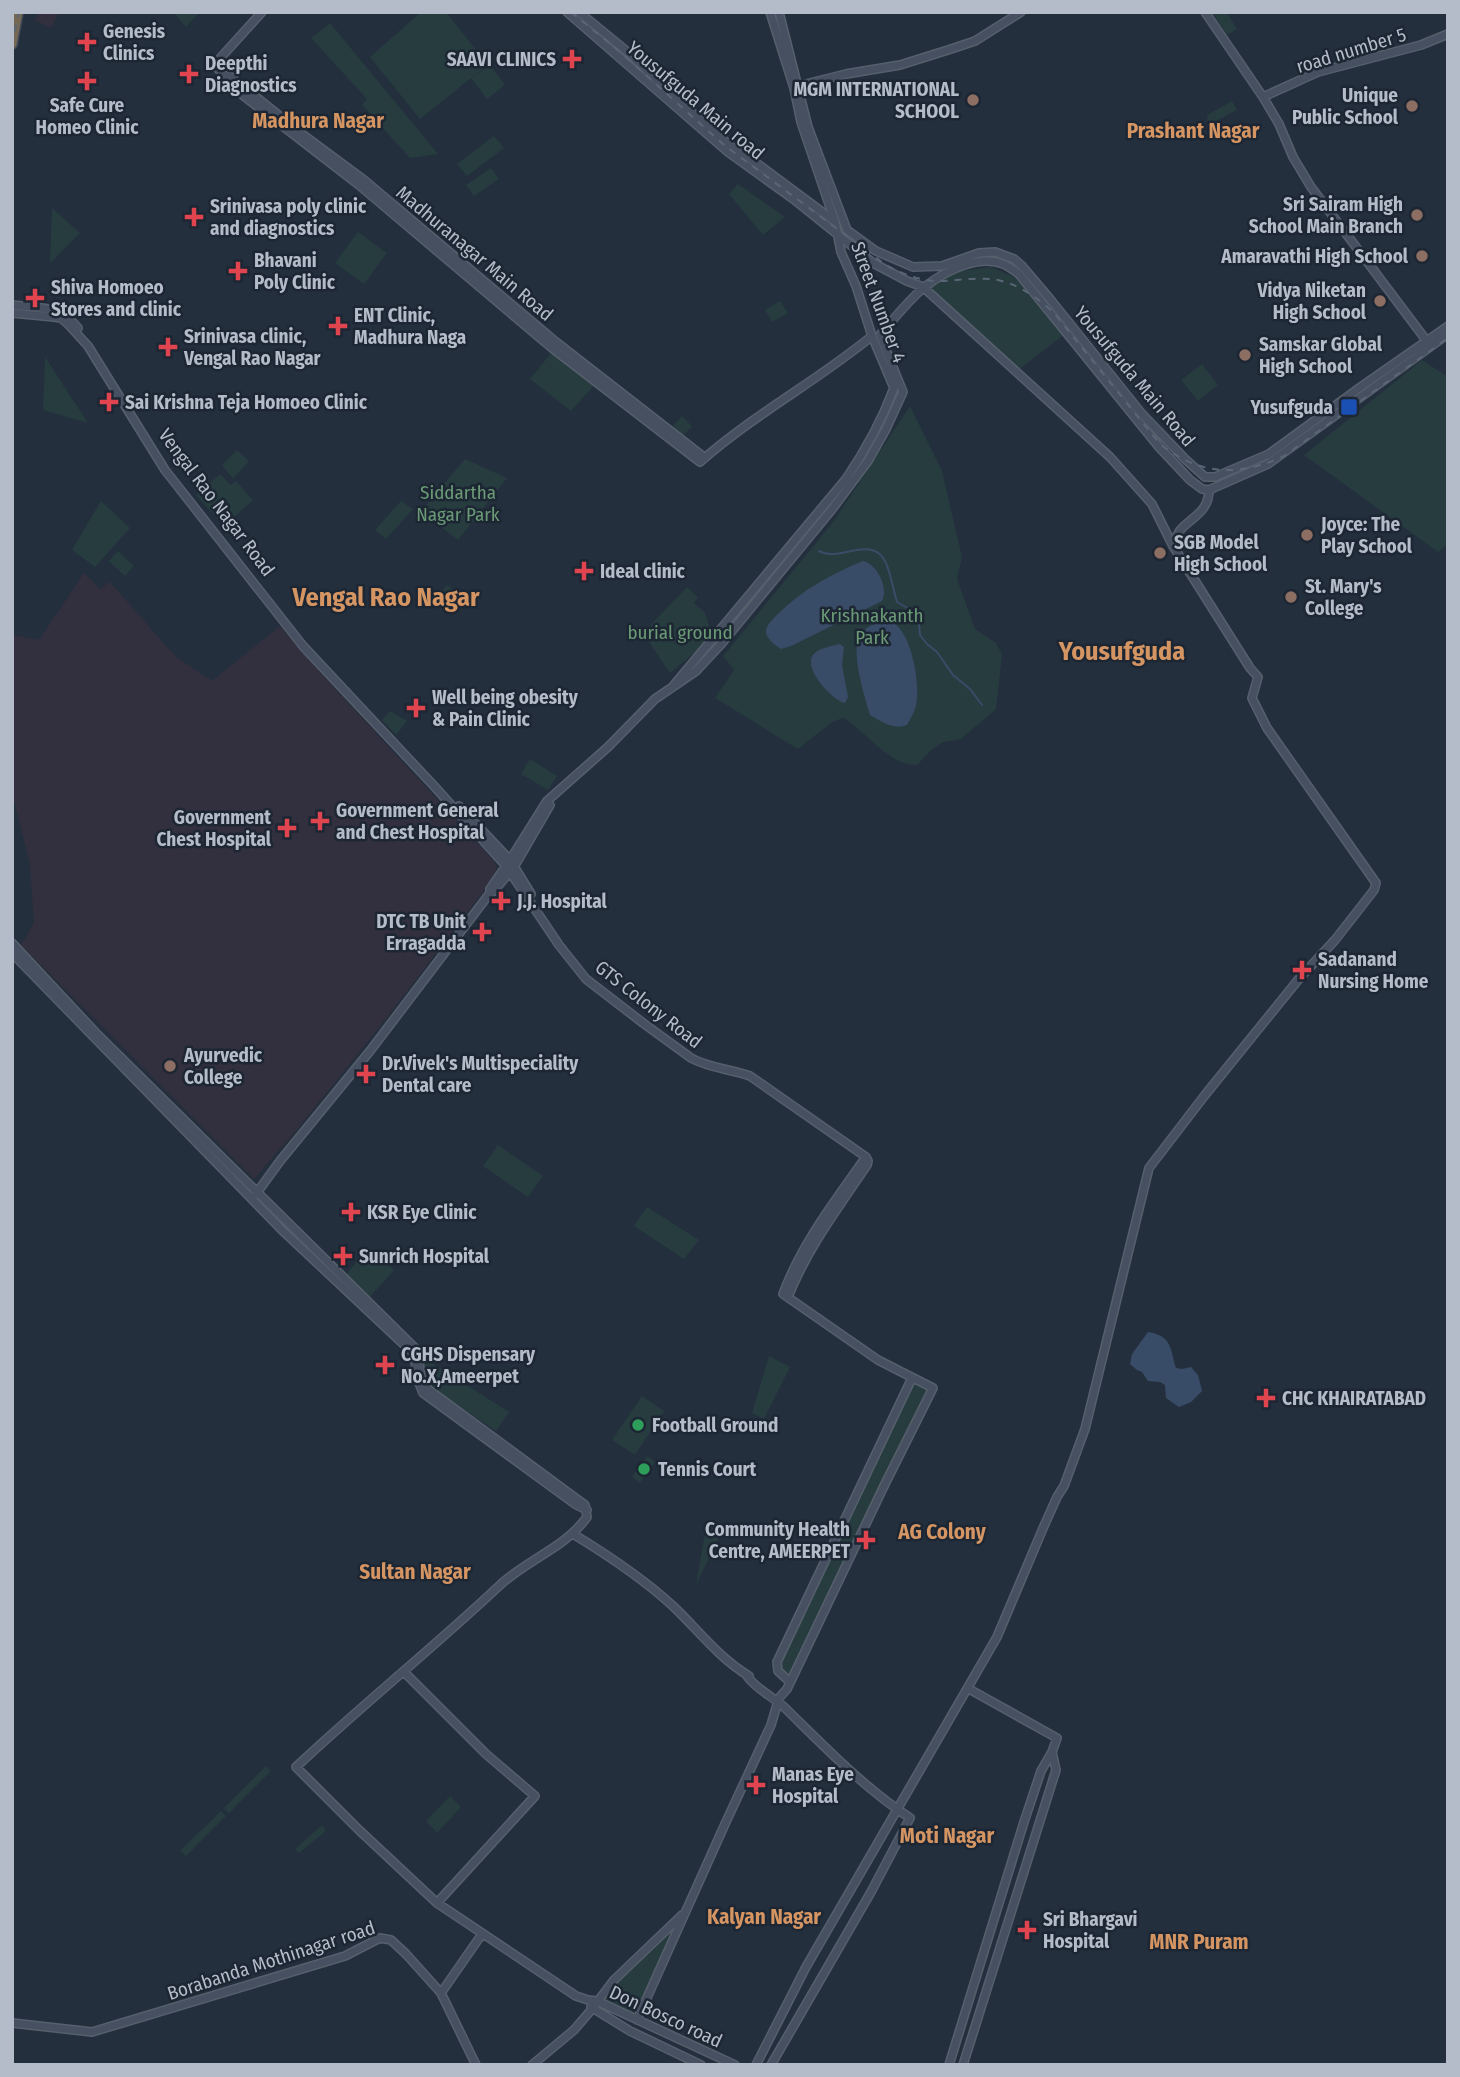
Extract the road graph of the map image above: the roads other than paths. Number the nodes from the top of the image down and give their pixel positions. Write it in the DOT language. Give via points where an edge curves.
graph roads {
  1 [pos="18,12"];
  2 [pos="262,12"];
  3 [pos="567,12"];
  4 [pos="579,12"];
  5 [pos="770,12"];
  6 [pos="779,12"];
  7 [pos="1021,12"];
  8 [pos="1205,12"];
  9 [pos="1448,34"];
  10 [pos="12,44"];
  11 [pos="798,86"];
  12 [pos="1264,97"];
  13 [pos="808,134"];
  14 [pos="835,222"];
  15 [pos="847,230"];
  16 [pos="839,236"];
  17 [pos="945,269"];
  18 [pos="1029,280"];
  19 [pos="923,287"];
  20 [pos="12,305"];
  21 [pos="12,313"];
  22 [pos="1448,326"];
  23 [pos="1448,334"];
  24 [pos="872,335"];
  25 [pos="1429,344"];
  26 [pos="894,388"];
  27 [pos="903,390"];
  28 [pos="1209,490"];
  29 [pos="197,506"];
  30 [pos="1253,669"];
  31 [pos="674,685"];
  32 [pos="510,866"];
  33 [pos="12,943"];
  34 [pos="12,953"];
  35 [pos="255,1196"];
  36 [pos="912,1378"];
  37 [pos="573,1534"];
  38 [pos="404,1672"];
  39 [pos="788,1685"];
  40 [pos="968,1689"];
  41 [pos="781,1703"];
  42 [pos="1052,1752"];
  43 [pos="897,1810"];
  44 [pos="437,1903"];
  45 [pos="685,1912"];
  46 [pos="482,1934"];
  47 [pos="441,1993"];
  48 [pos="588,2000"];
  49 [pos="597,2001"];
  50 [pos="592,2009"];
  51 [pos="637,2020"];
  52 [pos="12,2023"];
  53 [pos="476,2065"];
  54 [pos="532,2065"];
  55 [pos="701,2065"];
  56 [pos="735,2065"];
  57 [pos="756,2065"];
  58 [pos="771,2065"];
  59 [pos="949,2065"];
  60 [pos="963,2065"];
  1 -- 10 [label="highway"];
  2 -- 24 [label="main road, Madhuranagar Main Road" via="214,65 364,180 702,460"];
  3 -- 16 [label="main road, Yousufguda Main road" via="728,152"];
  4 -- 14 [label="main road, Yousufguda Main Road" via="734,149"];
  5 -- 13 [label="main road"];
  6 -- 11 [label="main road"];
  7 -- 11 [label="main road" via="975,41 939,53"];
  8 -- 12 [label="main road"];
  9 -- 12 [label="main road, road number 5" via="1318,72"];
  11 -- 13 [label="main road"];
  12 -- 25 [label="main road" via="1311,187"];
  13 -- 14 [label="main road, Street Number 4"];
  13 -- 15 [label="main road"];
  14 -- 15 [label="main road, Yousufguda Main Road"];
  14 -- 16 [label="main road, Street Number 4"];
  15 -- 17 [label="main road, Yousufguda Main Road" via="876,251 914,267"];
  16 -- 19 [label="main road" via="883,269"];
  16 -- 24 [label="main road, Street Number 4"];
  17 -- 18 [label="main road, Yousufguda Main Road" via="989,261 1004,264"];
  17 -- 19 [label="main road"];
  18 -- 25 [label="main road, Yousufguda Main Road" via="1142,414 1205,477 1269,454"];
  18 -- 28 [label="main road, Yousufguda Main Road" via="1159,447 1190,480"];
  19 -- 27 [label="main road" via="880,335"];
  19 -- 30 [label="main road" via="1110,457 1155,508 1199,588"];
  20 -- 29 [label="main road, Vengal Rao Nagar Road" via="59,311 70,319 90,342 160,458"];
  21 -- 29 [label="main road, Vengal Rao Nagar Road" via="61,318 68,324 88,346 165,470"];
  22 -- 25 [label="main road, Yousufguda Main Road"];
  23 -- 25 [label="main road, Yousufguda Main Road"];
  24 -- 26 [label="main road, Street Number 4"];
  25 -- 28 [label="main road, Yousufguda Main Road" via="1268,464"];
  26 -- 27 [label="main road"];
  26 -- 31 [label="main road" via="846,479"];
  27 -- 31 [label="main road" via="868,461 834,508 722,643 696,671"];
  28 -- 30 [label="main road" via="1209,500 1198,515 1180,529 1177,545"];
  29 -- 32 [label="main road, Vengal Rao Nagar Road" via="323,664"];
  30 -- 40 [label="main road" via="1258,680 1252,698 1266,727 1376,883 1149,1168 1085,1429 999,1633"];
  31 -- 32 [label="main road" via="551,798"];
  32 -- 35 [label="main road"];
  32 -- 36 [label="main road, GTS Colony Road" via="591,983 691,1058 750,1076 866,1157 867,1165 785,1296"];
  33 -- 35 [label="main road"];
  34 -- 35 [label="main road"];
  35 -- 37 [label="main road" via="282,1230 414,1354 423,1393 587,1510 587,1517"];
  36 -- 39 [label="main road" via="777,1662"];
  36 -- 39 [label="main road" via="933,1388"];
  37 -- 38 [label="main road" via="499,1586"];
  37 -- 41 [label="main road" via="671,1605 716,1651"];
  38 -- 44 [label="main road" via="535,1796"];
  38 -- 44 [label="main road" via="296,1767"];
  39 -- 41 [label="main road"];
  40 -- 42 [label="main road" via="1057,1738"];
  40 -- 43 [label="main road"];
  41 -- 43 [label="main road"];
  41 -- 45 [label="main road"];
  42 -- 59 [label="main road" via="1024,1822"];
  42 -- 60 [label="main road" via="1056,1770"];
  43 -- 57 [label="main road" via="806,1967"];
  43 -- 58 [label="main road" via="910,1818"];
  44 -- 46 [label="main road"];
  45 -- 49 [label="main road"];
  45 -- 51 [label="main road"];
  46 -- 47 [label="main road"];
  46 -- 48 [label="main road"];
  47 -- 52 [label="main road, Borabanda Mothinagar road" via="391,1940 380,1938 345,1956 92,2032"];
  47 -- 53 [label="main road, Borabanda Mothinagar road"];
  48 -- 49 [label="main road, Don Bosco road"];
  48 -- 50 [label="main road, Don Bosco road"];
  49 -- 50 [label="main road"];
  49 -- 51 [label="main road, Don Bosco road"];
  50 -- 54 [label="main road"];
  50 -- 55 [label="main road, Don Bosco road"];
  51 -- 56 [label="main road, Don Bosco road"];
}
